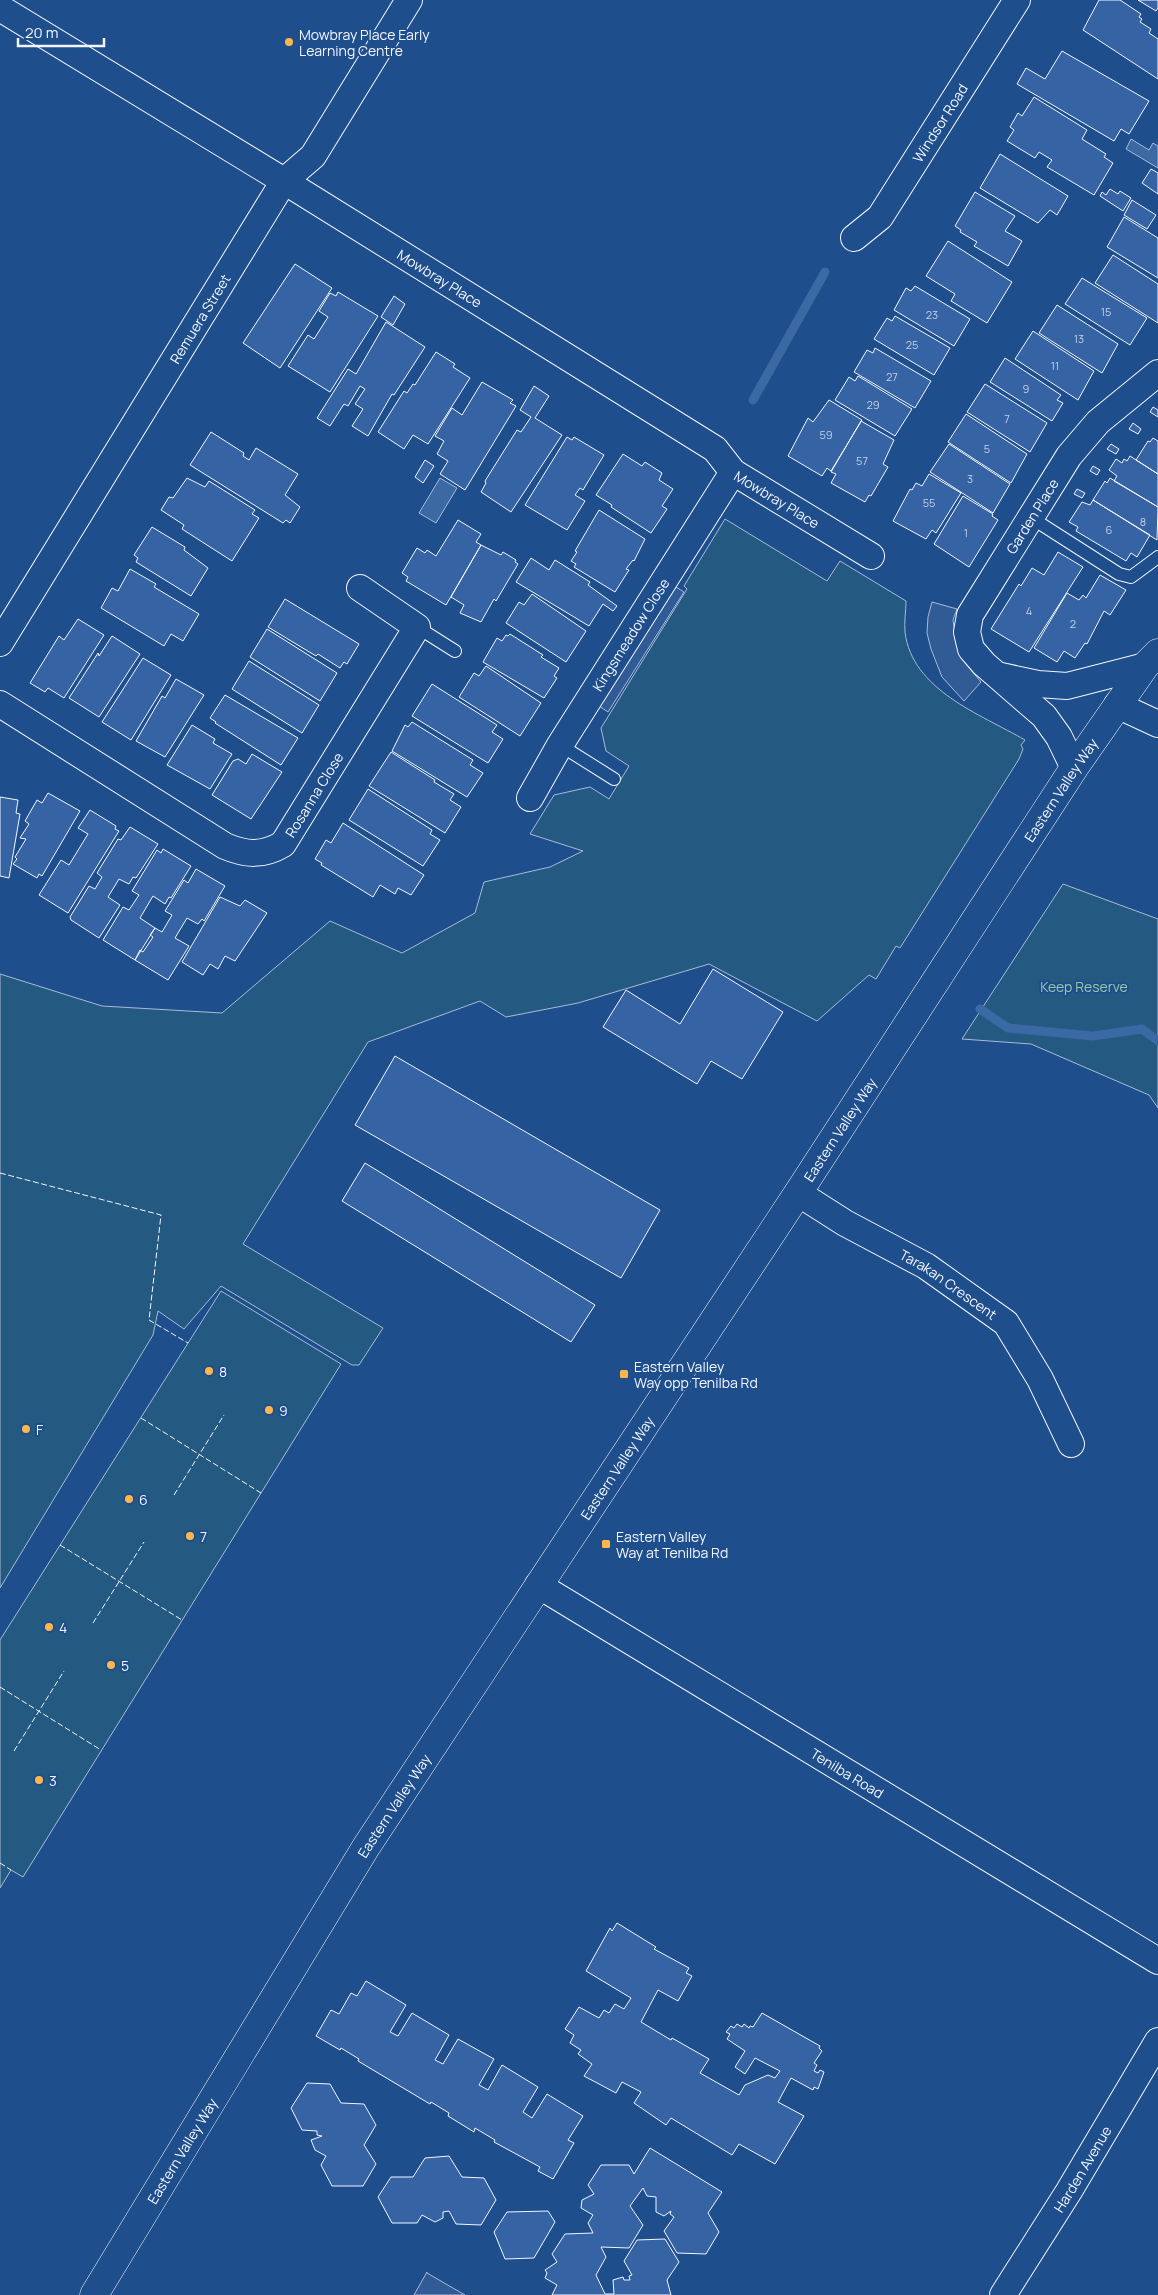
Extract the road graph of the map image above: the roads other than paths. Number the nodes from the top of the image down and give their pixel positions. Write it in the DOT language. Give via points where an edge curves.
graph roads {
  1 [pos="408,0"];
  2 [pos="1017,0"];
  3 [pos="0,8"];
  4 [pos="284,181"];
  5 [pos="854,238"];
  6 [pos="1158,373"];
  7 [pos="733,472"];
  8 [pos="1030,517"];
  9 [pos="871,556"];
  10 [pos="1158,557"];
  11 [pos="360,588"];
  12 [pos="418,627"];
  13 [pos="0,643"];
  14 [pos="455,651"];
  15 [pos="1152,660"];
  16 [pos="1001,676"];
  17 [pos="0,704"];
  18 [pos="1117,705"];
  19 [pos="1158,724"];
  20 [pos="560,745"];
  21 [pos="1074,768"];
  22 [pos="614,779"];
  23 [pos="530,798"];
  24 [pos="798,1194"];
  25 [pos="1071,1444"];
  26 [pos="538,1585"];
  27 [pos="1158,1960"];
  28 [pos="1158,2041"];
  29 [pos="94,2295"];
  30 [pos="1003,2295"];
  1 -- 4 [label="street, Remuera Street" via="313,156"];
  2 -- 5 [label="street, Windsor Road" via="880,217"];
  3 -- 4 [label="street, Mowbray Place"];
  4 -- 7 [label="street, Mowbray Place" via="715,449"];
  4 -- 13 [label="street, Remuera Street"];
  6 -- 8 [label="street, Garden Place" via="1098,422 1070,456"];
  7 -- 9 [label="street, Mowbray Place"];
  7 -- 20 [label="street, Kingsmeadow Close"];
  8 -- 10 [label="lane" via="1119,574 1131,577"];
  8 -- 16 [label="street, Garden Place" via="970,615 967,632 971,649"];
  11 -- 12 [label="street"];
  12 -- 14 [label="lane"];
  12 -- 17 [label="street, Rosanna Close" via="283,844 271,851 241,853 225,846"];
  15 -- 16 [label="street, Garden Place" via="1067,686"];
  15 -- 18 [label="main road, Eastern Valley Way"];
  16 -- 21 [label="street, Garden Place" via="1044,716"];
  18 -- 19 [label="street"];
  18 -- 21 [label="main road, Eastern Valley Way"];
  20 -- 22 [label="lane"];
  20 -- 23 [label="street, Kingsmeadow Close"];
  21 -- 24 [label="main road, Eastern Valley Way"];
  24 -- 25 [label="street, Tarakan Crescent" via="926,1266 1006,1323 1040,1378"];
  24 -- 26 [label="main road, Eastern Valley Way"];
  26 -- 27 [label="street, Tenilba Road"];
  26 -- 29 [label="main road, Eastern Valley Way" via="366,1847"];
  28 -- 30 [label="street, Harden Avenue"];
}
